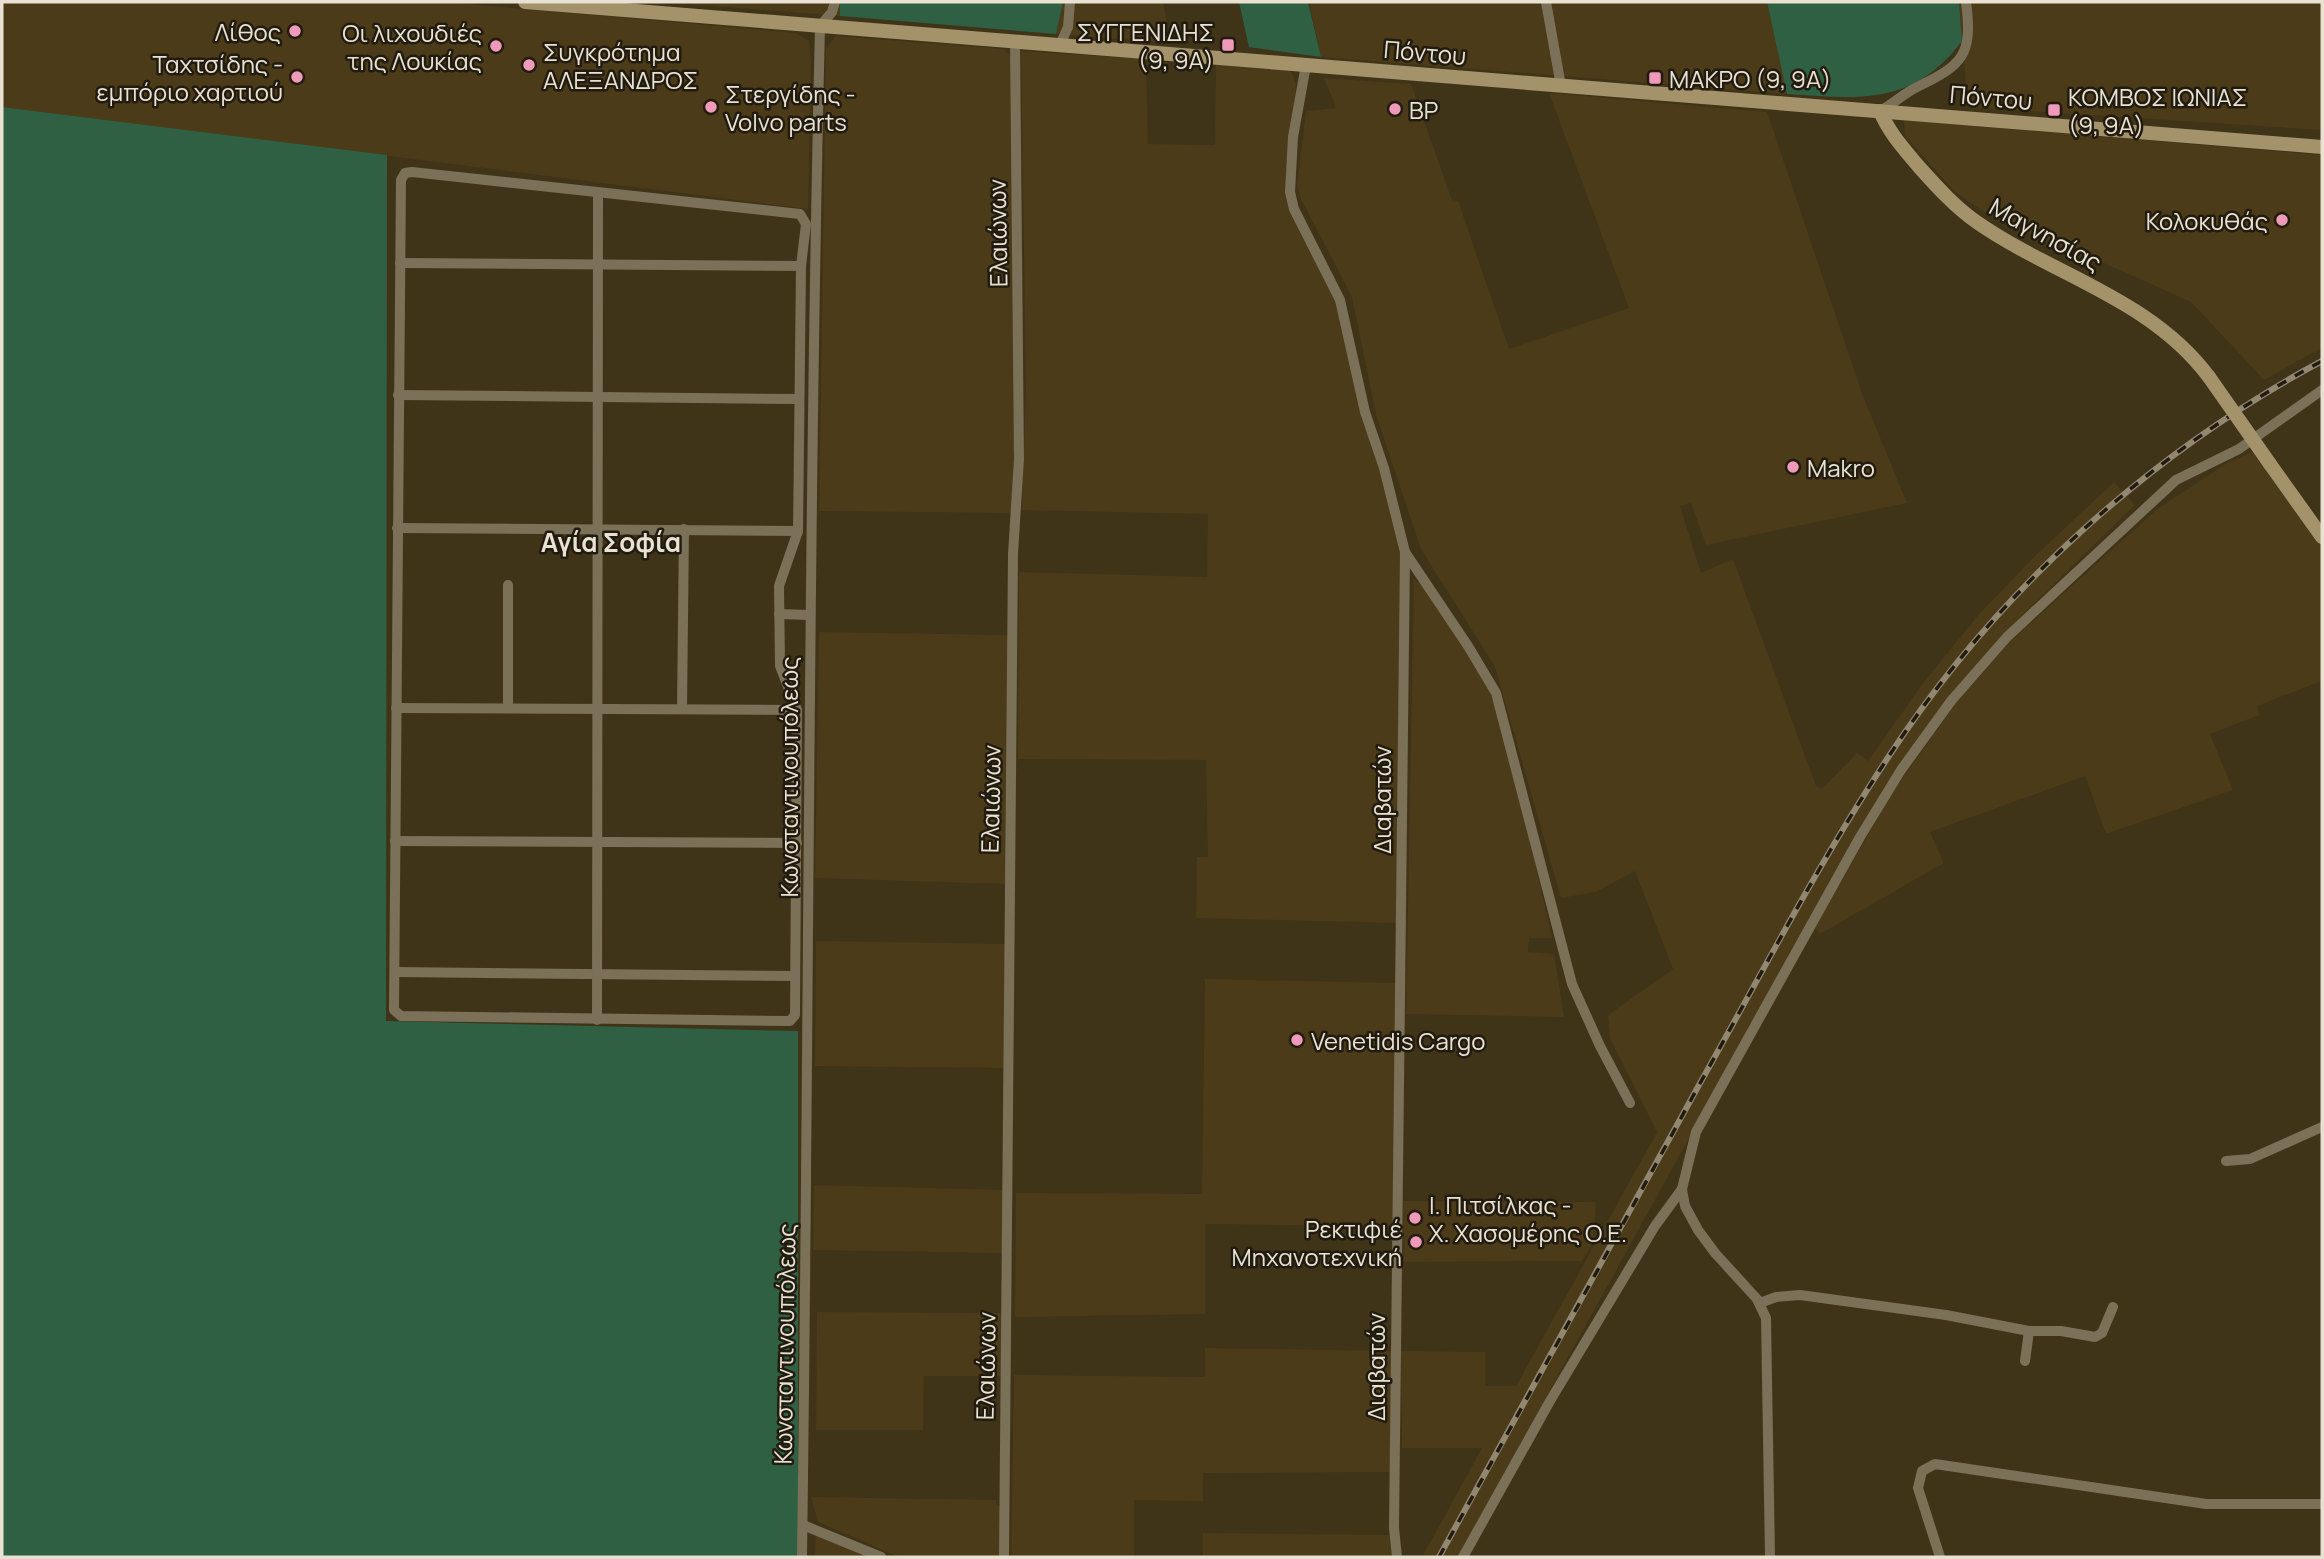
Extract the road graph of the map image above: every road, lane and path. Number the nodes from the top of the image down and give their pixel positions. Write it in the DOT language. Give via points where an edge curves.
graph roads {
  1 [pos="525,2"];
  2 [pos="835,2"];
  3 [pos="1070,2"];
  4 [pos="1546,2"];
  5 [pos="1966,2"];
  6 [pos="820,26"];
  7 [pos="1015,41"];
  8 [pos="1060,45"];
  9 [pos="1306,65"];
  10 [pos="1561,86"];
  11 [pos="1880,111"];
  12 [pos="2322,147"];
  13 [pos="598,193"];
  14 [pos="400,263"];
  15 [pos="597,263"];
  16 [pos="801,266"];
  17 [pos="2322,390"];
  18 [pos="398,395"];
  19 [pos="597,397"];
  20 [pos="799,398"];
  21 [pos="397,528"];
  22 [pos="597,529"];
  23 [pos="684,529"];
  24 [pos="798,531"];
  25 [pos="2322,537"];
  26 [pos="1405,552"];
  27 [pos="508,585"];
  28 [pos="779,614"];
  29 [pos="809,615"];
  30 [pos="396,708"];
  31 [pos="508,708"];
  32 [pos="596,708"];
  33 [pos="682,709"];
  34 [pos="797,710"];
  35 [pos="395,841"];
  36 [pos="596,841"];
  37 [pos="797,843"];
  38 [pos="395,972"];
  39 [pos="596,974"];
  40 [pos="795,976"];
  41 [pos="597,1020"];
  42 [pos="1630,1102"];
  43 [pos="2322,1126"];
  44 [pos="2226,1161"];
  45 [pos="1682,1189"];
  46 [pos="1760,1303"];
  47 [pos="2113,1307"];
  48 [pos="2029,1331"];
  49 [pos="2025,1361"];
  50 [pos="2322,1504"];
  51 [pos="803,1525"];
  52 [pos="802,1557"];
  53 [pos="881,1557"];
  54 [pos="1004,1557"];
  55 [pos="1397,1557"];
  56 [pos="1463,1557"];
  57 [pos="1770,1557"];
  58 [pos="1940,1557"];
  1 -- 6 [label="street, Πόντου"];
  2 -- 6 [label="street"];
  3 -- 8 [label="street" via="1069,27"];
  4 -- 10 [label="street"];
  5 -- 11 [label="street" via="1966,43 1956,64"];
  6 -- 7 [label="street, Πόντου"];
  6 -- 29 [label="street, Κωνσταντινουπόλεως"];
  7 -- 8 [label="street, Πόντου"];
  7 -- 54 [label="street, Ελαιώνων" via="1019,458 1013,554"];
  8 -- 9 [label="street, Πόντου"];
  9 -- 10 [label="street, Πόντου"];
  9 -- 26 [label="street, Διαβατών" via="1293,137 1290,192 1294,209 1340,300 1365,412"];
  10 -- 11 [label="street, Πόντου"];
  11 -- 12 [label="street, Πόντου"];
  11 -- 25 [label="street, Μαγνησίας, bridge" via="1906,152 1958,208 2034,257 2123,301 2180,344 2209,377"];
  13 -- 14 [label="street" via="405,173 401,180"];
  13 -- 15 [label="street"];
  13 -- 16 [label="street" via="800,214 806,224"];
  14 -- 15 [label="street"];
  14 -- 18 [label="street"];
  15 -- 16 [label="street"];
  15 -- 19 [label="street"];
  16 -- 20 [label="street"];
  17 -- 45 [label="street" via="2239,449 2176,480 2017,628 1951,701 1860,837 1734,1063 1696,1132"];
  18 -- 19 [label="street"];
  18 -- 21 [label="street"];
  19 -- 20 [label="street"];
  19 -- 22 [label="street"];
  20 -- 24 [label="street"];
  21 -- 22 [label="street"];
  21 -- 30 [label="street"];
  22 -- 23 [label="street"];
  22 -- 32 [label="street"];
  23 -- 24 [label="street"];
  23 -- 33 [label="street"];
  24 -- 28 [label="street" via="782,568"];
  26 -- 42 [label="street" via="1496,693 1572,984"];
  26 -- 55 [label="street, Διαβατών"];
  27 -- 31 [label="street"];
  28 -- 29 [label="street"];
  28 -- 34 [label="street" via="780,666"];
  29 -- 51 [label="street, Κωνσταντινουπόλεως"];
  30 -- 31 [label="street"];
  30 -- 35 [label="street"];
  31 -- 32 [label="street"];
  32 -- 33 [label="street"];
  32 -- 36 [label="street"];
  33 -- 34 [label="street"];
  34 -- 37 [label="street"];
  35 -- 36 [label="street"];
  35 -- 38 [label="street"];
  36 -- 37 [label="street"];
  36 -- 39 [label="street"];
  37 -- 40 [label="street"];
  38 -- 39 [label="street"];
  38 -- 41 [label="street" via="394,1010 401,1016"];
  39 -- 40 [label="street"];
  39 -- 41 [label="street"];
  40 -- 41 [label="street" via="795,1015 790,1021"];
  43 -- 44 [label="street" via="2250,1158"];
  45 -- 46 [label="street" via="1685,1206 1714,1254"];
  45 -- 56 [label="street" via="1557,1390"];
  46 -- 48 [label="street" via="1800,1295"];
  46 -- 57 [label="street" via="1766,1318"];
  47 -- 48 [label="street" via="2099,1336"];
  48 -- 49 [label="street"];
  50 -- 58 [label="street" via="2206,1504 1935,1464 1922,1471 1918,1488"];
  51 -- 52 [label="street, Κωνσταντινουπόλεως"];
  51 -- 53 [label="street"];
}
